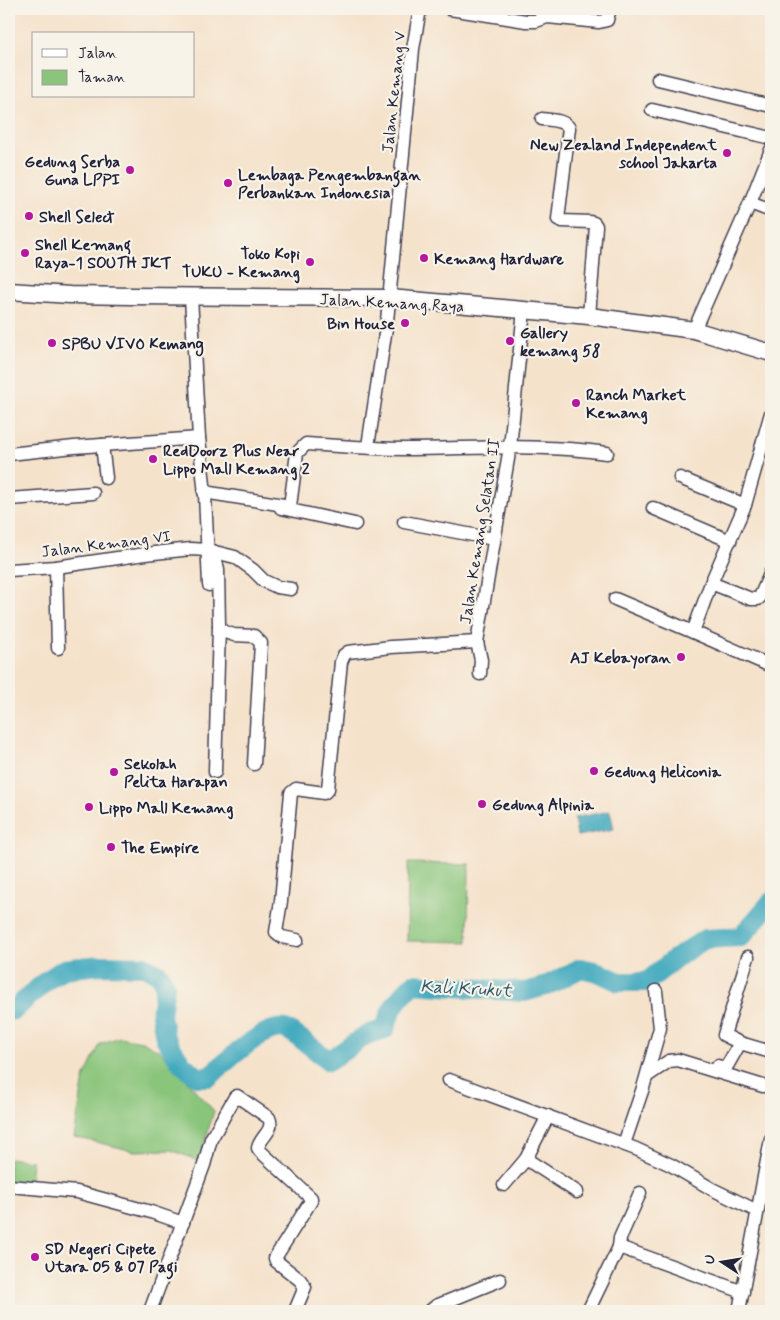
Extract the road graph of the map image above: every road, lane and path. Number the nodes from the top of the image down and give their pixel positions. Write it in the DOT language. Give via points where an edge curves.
graph roads {
  1 [pos="420,9"];
  2 [pos="450,9"];
  3 [pos="610,9"];
  4 [pos="658,79"];
  5 [pos="771,106"];
  6 [pos="652,110"];
  7 [pos="542,119"];
  8 [pos="771,138"];
  9 [pos="771,150"];
  10 [pos="750,203"];
  11 [pos="771,212"];
  12 [pos="9,291"];
  13 [pos="191,298"];
  14 [pos="390,298"];
  15 [pos="524,310"];
  16 [pos="589,316"];
  17 [pos="694,330"];
  18 [pos="771,353"];
  19 [pos="771,413"];
  20 [pos="199,438"];
  21 [pos="102,445"];
  22 [pos="368,446"];
  23 [pos="510,447"];
  24 [pos="607,453"];
  25 [pos="9,454"];
  26 [pos="759,456"];
  27 [pos="771,460"];
  28 [pos="106,478"];
  29 [pos="680,478"];
  30 [pos="93,493"];
  31 [pos="205,493"];
  32 [pos="9,499"];
  33 [pos="745,505"];
  34 [pos="653,508"];
  35 [pos="404,522"];
  36 [pos="355,524"];
  37 [pos="494,539"];
  38 [pos="730,540"];
  39 [pos="210,550"];
  40 [pos="56,567"];
  41 [pos="9,570"];
  42 [pos="771,572"];
  43 [pos="711,583"];
  44 [pos="209,585"];
  45 [pos="291,589"];
  46 [pos="615,600"];
  47 [pos="219,626"];
  48 [pos="693,632"];
  49 [pos="477,642"];
  50 [pos="58,648"];
  51 [pos="771,666"];
  52 [pos="480,674"];
  53 [pos="254,764"];
  54 [pos="214,772"];
  55 [pos="297,940"];
  56 [pos="748,957"];
  57 [pos="656,991"];
  58 [pos="740,1043"];
  59 [pos="771,1052"];
  60 [pos="718,1066"];
  61 [pos="647,1076"];
  62 [pos="449,1080"];
  63 [pos="763,1086"];
  64 [pos="548,1116"];
  65 [pos="771,1139"];
  66 [pos="624,1144"];
  67 [pos="526,1159"];
  68 [pos="504,1185"];
  69 [pos="9,1186"];
  70 [pos="578,1192"];
  71 [pos="640,1193"];
  72 [pos="757,1211"];
  73 [pos="183,1222"];
  74 [pos="619,1247"];
  75 [pos="500,1280"];
  76 [pos="743,1292"];
  77 [pos="150,1311"];
  78 [pos="295,1311"];
  79 [pos="430,1311"];
  80 [pos="588,1311"];
  81 [pos="739,1311"];
  1 -- 14 [label="street, Jalan Kemang V" via="413,49"];
  2 -- 3 [label="street" via="526,21 555,17 599,22 608,20"];
  4 -- 5 [label="street"];
  6 -- 8 [label="street"];
  7 -- 16 [label="street" via="562,122 569,128 558,219 590,222 596,226"];
  9 -- 10 [label="street"];
  10 -- 11 [label="street"];
  10 -- 17 [label="street"];
  12 -- 13 [label="street, Jalan Kemang Raya"];
  13 -- 14 [label="street, Jalan Kemang Raya"];
  13 -- 20 [label="street"];
  14 -- 15 [label="street, Jalan Kemang Raya"];
  14 -- 22 [label="street, Jalan Kemang V"];
  15 -- 16 [label="street, Jalan Kemang Raya"];
  15 -- 23 [label="street, Jalan Kemang Selatan II"];
  16 -- 17 [label="street, Jalan Kemang Raya"];
  17 -- 18 [label="street, Jalan Kemang Raya"];
  19 -- 26 [label="street"];
  20 -- 21 [label="street"];
  20 -- 31 [label="street"];
  21 -- 25 [label="street"];
  21 -- 28 [label="street"];
  22 -- 23 [label="street" via="403,449"];
  22 -- 31 [label="street" via="306,444 297,453 290,506"];
  23 -- 24 [label="street"];
  23 -- 37 [label="street, Jalan Kemang Selatan II"];
  26 -- 27 [label="street"];
  26 -- 33 [label="street"];
  29 -- 33 [label="street"];
  30 -- 32 [label="street"];
  31 -- 36 [label="street"];
  31 -- 39 [label="street"];
  33 -- 38 [label="street"];
  34 -- 38 [label="street"];
  35 -- 37 [label="street"];
  37 -- 49 [label="street, Jalan Kemang Selatan II"];
  38 -- 43 [label="street"];
  39 -- 40 [label="street, Jalan Kemang VI" via="144,554"];
  39 -- 44 [label="street"];
  39 -- 45 [label="street, Jalan Kemang VI" via="234,557 264,581"];
  39 -- 47 [label="street" via="218,569"];
  40 -- 41 [label="street, Jalan Kemang VI"];
  40 -- 50 [label="street"];
  42 -- 43 [label="street" via="758,599"];
  43 -- 48 [label="street"];
  46 -- 48 [label="street"];
  47 -- 53 [label="street" via="225,633 254,636 261,643"];
  47 -- 54 [label="street"];
  48 -- 51 [label="street"];
  49 -- 52 [label="street"];
  49 -- 55 [label="street, Jalan Kemang Selatan II" via="391,647 344,655 328,789 324,793 296,788 292,793 276,932 282,937"];
  56 -- 58 [label="street" via="724,1034"];
  57 -- 61 [label="street" via="660,1028"];
  58 -- 59 [label="street"];
  58 -- 60 [label="street" via="727,1066"];
  61 -- 63 [label="street" via="675,1060"];
  61 -- 66 [label="street"];
  62 -- 64 [label="street"];
  64 -- 66 [label="street"];
  64 -- 67 [label="street"];
  65 -- 72 [label="street"];
  66 -- 72 [label="street"];
  67 -- 68 [label="street"];
  67 -- 70 [label="street"];
  69 -- 73 [label="street" via="76,1192"];
  71 -- 74 [label="street"];
  72 -- 76 [label="street"];
  73 -- 77 [label="street"];
  73 -- 78 [label="street" via="211,1139 235,1097 241,1097 271,1123 258,1148 311,1198 275,1258 305,1287"];
  74 -- 76 [label="street"];
  74 -- 80 [label="street"];
  75 -- 79 [label="street"];
  76 -- 81 [label="street"];
}
